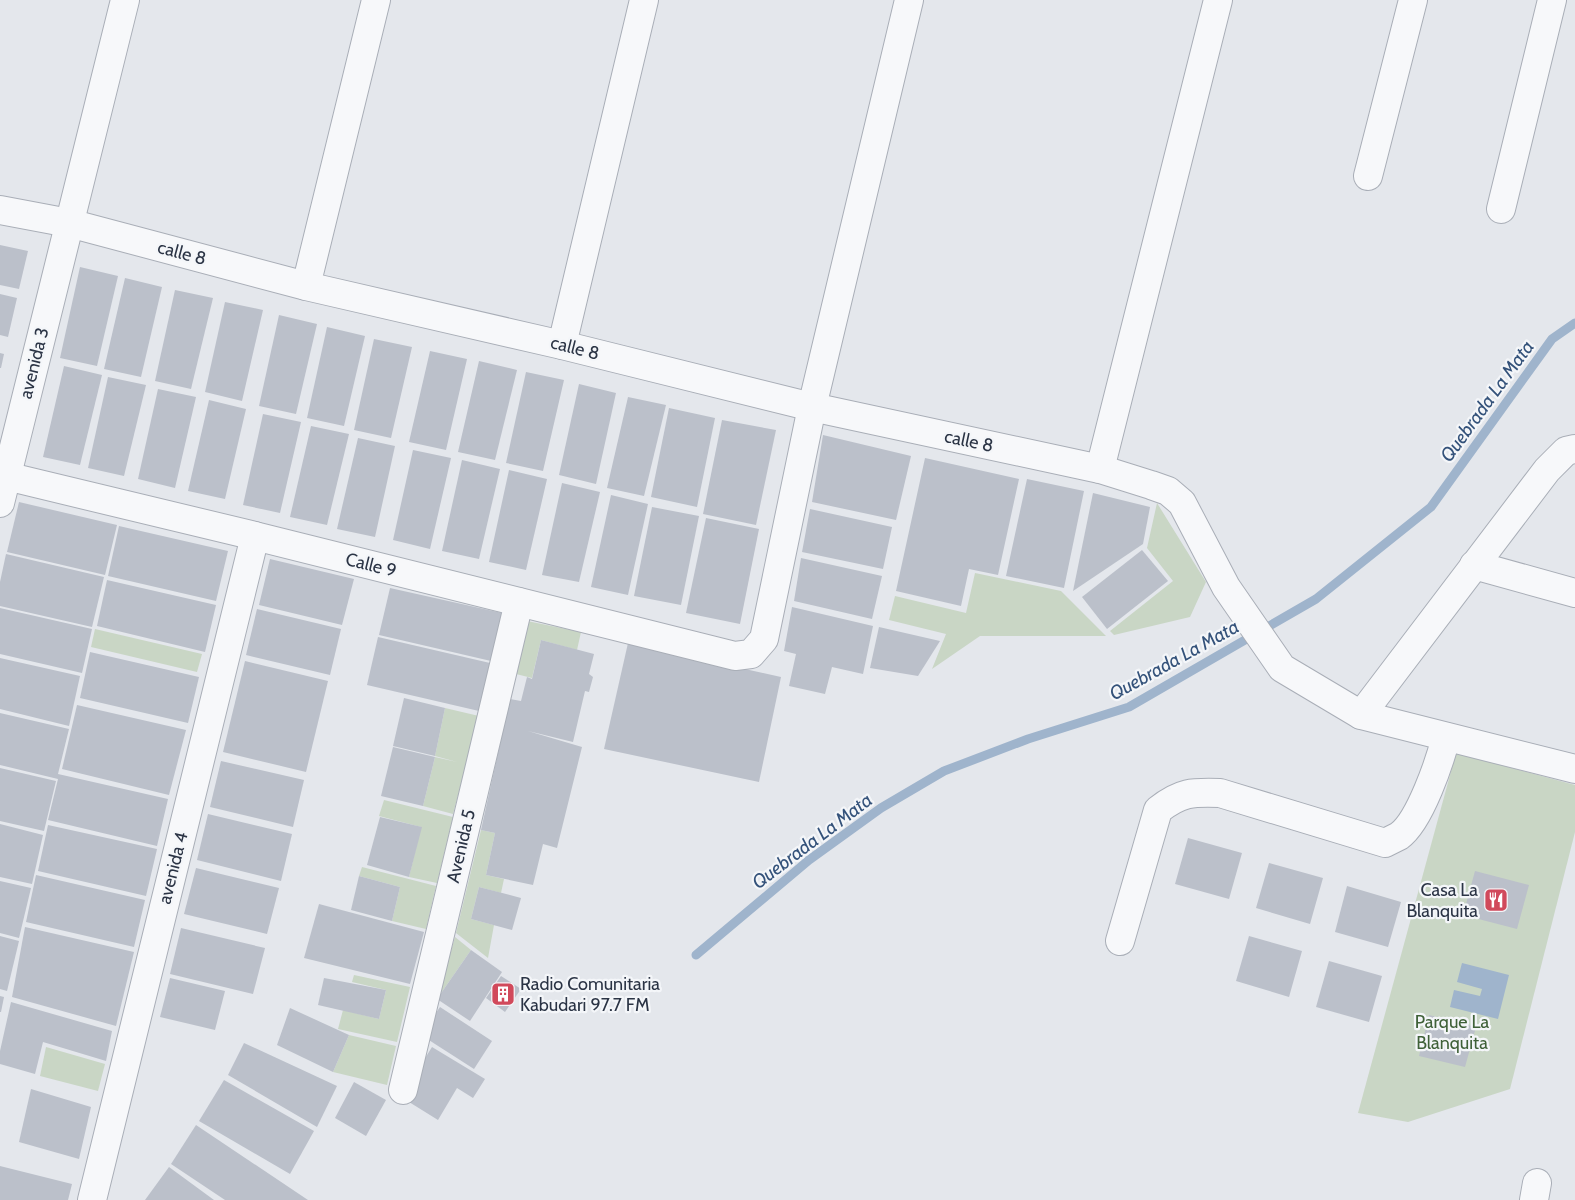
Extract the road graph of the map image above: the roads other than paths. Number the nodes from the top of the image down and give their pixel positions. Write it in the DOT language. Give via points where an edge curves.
graph roads {
  1 [pos="125,0"];
  2 [pos="376,0"];
  3 [pos="644,0"];
  4 [pos="909,0"];
  5 [pos="1218,0"];
  6 [pos="1414,0"];
  7 [pos="1552,0"];
  8 [pos="1566,0"];
  9 [pos="1575,3"];
  10 [pos="1368,176"];
  11 [pos="1501,209"];
  12 [pos="0,210"];
  13 [pos="69,223"];
  14 [pos="306,286"];
  15 [pos="562,344"];
  16 [pos="812,407"];
  17 [pos="1575,448"];
  18 [pos="1100,470"];
  19 [pos="6,476"];
  20 [pos="0,503"];
  21 [pos="255,536"];
  22 [pos="1474,565"];
  23 [pos="1575,593"];
  24 [pos="519,602"];
  25 [pos="1361,715"];
  26 [pos="1446,736"];
  27 [pos="1575,769"];
  28 [pos="1120,941"];
  29 [pos="403,1090"];
  30 [pos="92,1200"];
  1 -- 13 [label="street, avenida 3"];
  2 -- 14 [label="street"];
  3 -- 15 [label="street"];
  4 -- 16 [label="street"];
  5 -- 18 [label="street"];
  6 -- 10 [label="street"];
  7 -- 11 [label="street"];
  8 -- 9 [label="street"];
  12 -- 13 [label="street, calle 8"];
  13 -- 14 [label="street, calle 8"];
  13 -- 19 [label="street, avenida 3"];
  14 -- 15 [label="street, calle 8"];
  15 -- 16 [label="street, calle 8"];
  16 -- 18 [label="street, calle 8"];
  16 -- 24 [label="street, Calle 9" via="764,640 751,654 735,656"];
  17 -- 22 [label="street" via="1566,451 1547,470"];
  18 -- 25 [label="street, calle 8" via="1151,484 1182,502 1226,587 1282,668"];
  19 -- 20 [label="street, avenida 3"];
  19 -- 21 [label="street, Calle 9"];
  21 -- 24 [label="street, Calle 9"];
  21 -- 30 [label="street, avenida 4"];
  22 -- 23 [label="street"];
  22 -- 25 [label="street"];
  24 -- 29 [label="street, Avenida 5"];
  25 -- 26 [label="street"];
  26 -- 27 [label="street"];
  26 -- 28 [label="street" via="1442,755 1419,808 1400,835 1385,843 1220,793 1193,792 1169,802 1158,810"];
}
